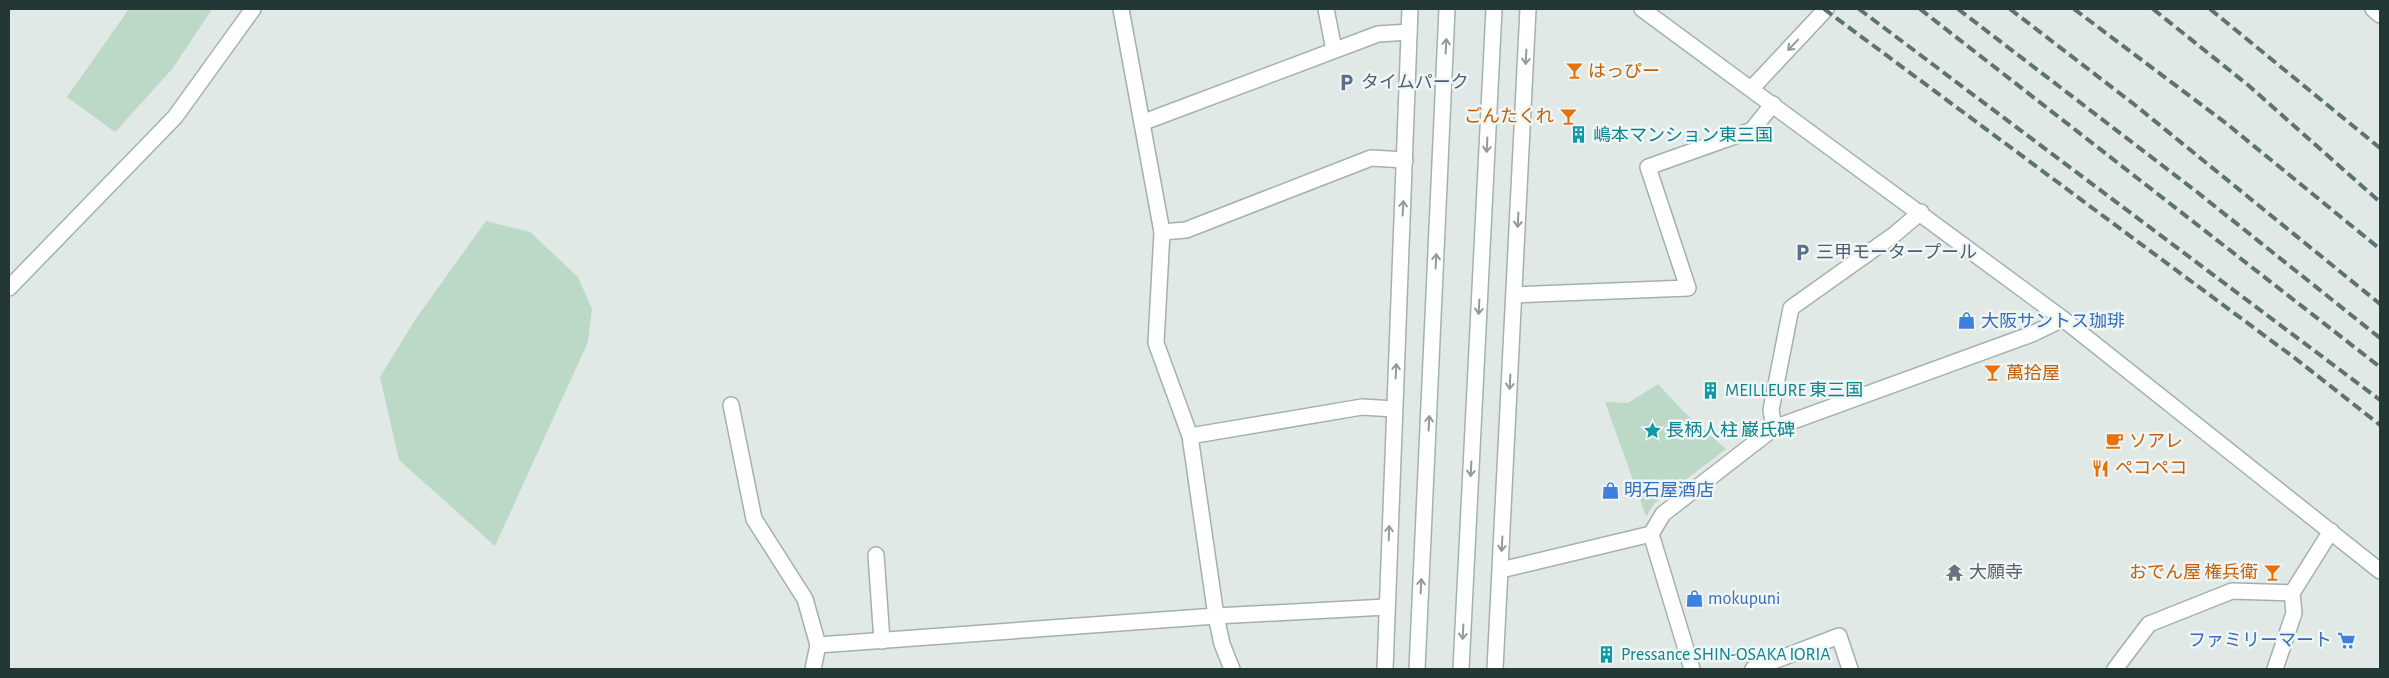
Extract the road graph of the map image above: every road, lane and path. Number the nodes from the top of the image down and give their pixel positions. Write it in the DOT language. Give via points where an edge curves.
graph roads {
  1 [pos="253,9"];
  2 [pos="1121,9"];
  3 [pos="1326,9"];
  4 [pos="1410,9"];
  5 [pos="1447,9"];
  6 [pos="1494,9"];
  7 [pos="1528,9"];
  8 [pos="1642,9"];
  9 [pos="1826,9"];
  10 [pos="2373,9"];
  11 [pos="2380,15"];
  12 [pos="1409,32"];
  13 [pos="1334,50"];
  14 [pos="1752,88"];
  15 [pos="1773,104"];
  16 [pos="1144,122"];
  17 [pos="1405,160"];
  18 [pos="1921,212"];
  19 [pos="1162,232"];
  20 [pos="9,288"];
  21 [pos="1514,295"];
  22 [pos="2063,319"];
  23 [pos="730,405"];
  24 [pos="1394,409"];
  25 [pos="1774,428"];
  26 [pos="1190,436"];
  27 [pos="2330,531"];
  28 [pos="1651,534"];
  29 [pos="876,555"];
  30 [pos="1500,570"];
  31 [pos="2380,571"];
  32 [pos="2292,593"];
  33 [pos="1386,607"];
  34 [pos="1216,616"];
  35 [pos="882,641"];
  36 [pos="818,645"];
  37 [pos="813,669"];
  38 [pos="1232,669"];
  39 [pos="1385,669"];
  40 [pos="1417,669"];
  41 [pos="1461,669"];
  42 [pos="1495,669"];
  43 [pos="1692,669"];
  44 [pos="1753,669"];
  45 [pos="1850,669"];
  46 [pos="2115,669"];
  47 [pos="2275,669"];
  1 -- 20 [label="street" via="175,117"];
  2 -- 16 [label="street"];
  3 -- 13 [label="street"];
  4 -- 12 [label="street"];
  40 -- 5 [label="street, one-way"];
  6 -- 41 [label="street, one-way"];
  7 -- 21 [label="street, one-way"];
  8 -- 14 [label="street"];
  9 -- 14 [label="street, one-way"];
  10 -- 11 [label="street"];
  12 -- 13 [label="street" via="1378,34"];
  12 -- 17 [label="street"];
  13 -- 16 [label="street"];
  14 -- 15 [label="street"];
  15 -- 18 [label="street"];
  15 -- 21 [label="street" via="1752,130 1648,167 1688,288"];
  16 -- 19 [label="street"];
  17 -- 19 [label="street" via="1371,158 1186,230"];
  24 -- 17 [label="street, one-way"];
  18 -- 22 [label="street"];
  18 -- 25 [label="street" via="1791,308 1771,410"];
  19 -- 26 [label="street" via="1156,343"];
  21 -- 30 [label="street, one-way"];
  22 -- 25 [label="street" via="2032,334"];
  22 -- 27 [label="street"];
  23 -- 36 [label="street" via="754,519 805,600"];
  24 -- 26 [label="street" via="1362,407"];
  33 -- 24 [label="street, one-way"];
  25 -- 28 [label="street" via="1663,514"];
  26 -- 34 [label="street"];
  27 -- 31 [label="street"];
  27 -- 32 [label="street"];
  28 -- 30 [label="street"];
  28 -- 43 [label="street"];
  29 -- 35 [label="street"];
  30 -- 42 [label="street"];
  32 -- 46 [label="street" via="2232,591 2149,624"];
  32 -- 47 [label="street" via="2294,613"];
  33 -- 34 [label="street"];
  33 -- 39 [label="street"];
  34 -- 35 [label="street"];
  34 -- 38 [label="street"];
  35 -- 36 [label="street"];
  36 -- 37 [label="street"];
  44 -- 45 [label="street" via="1839,636"];
}
